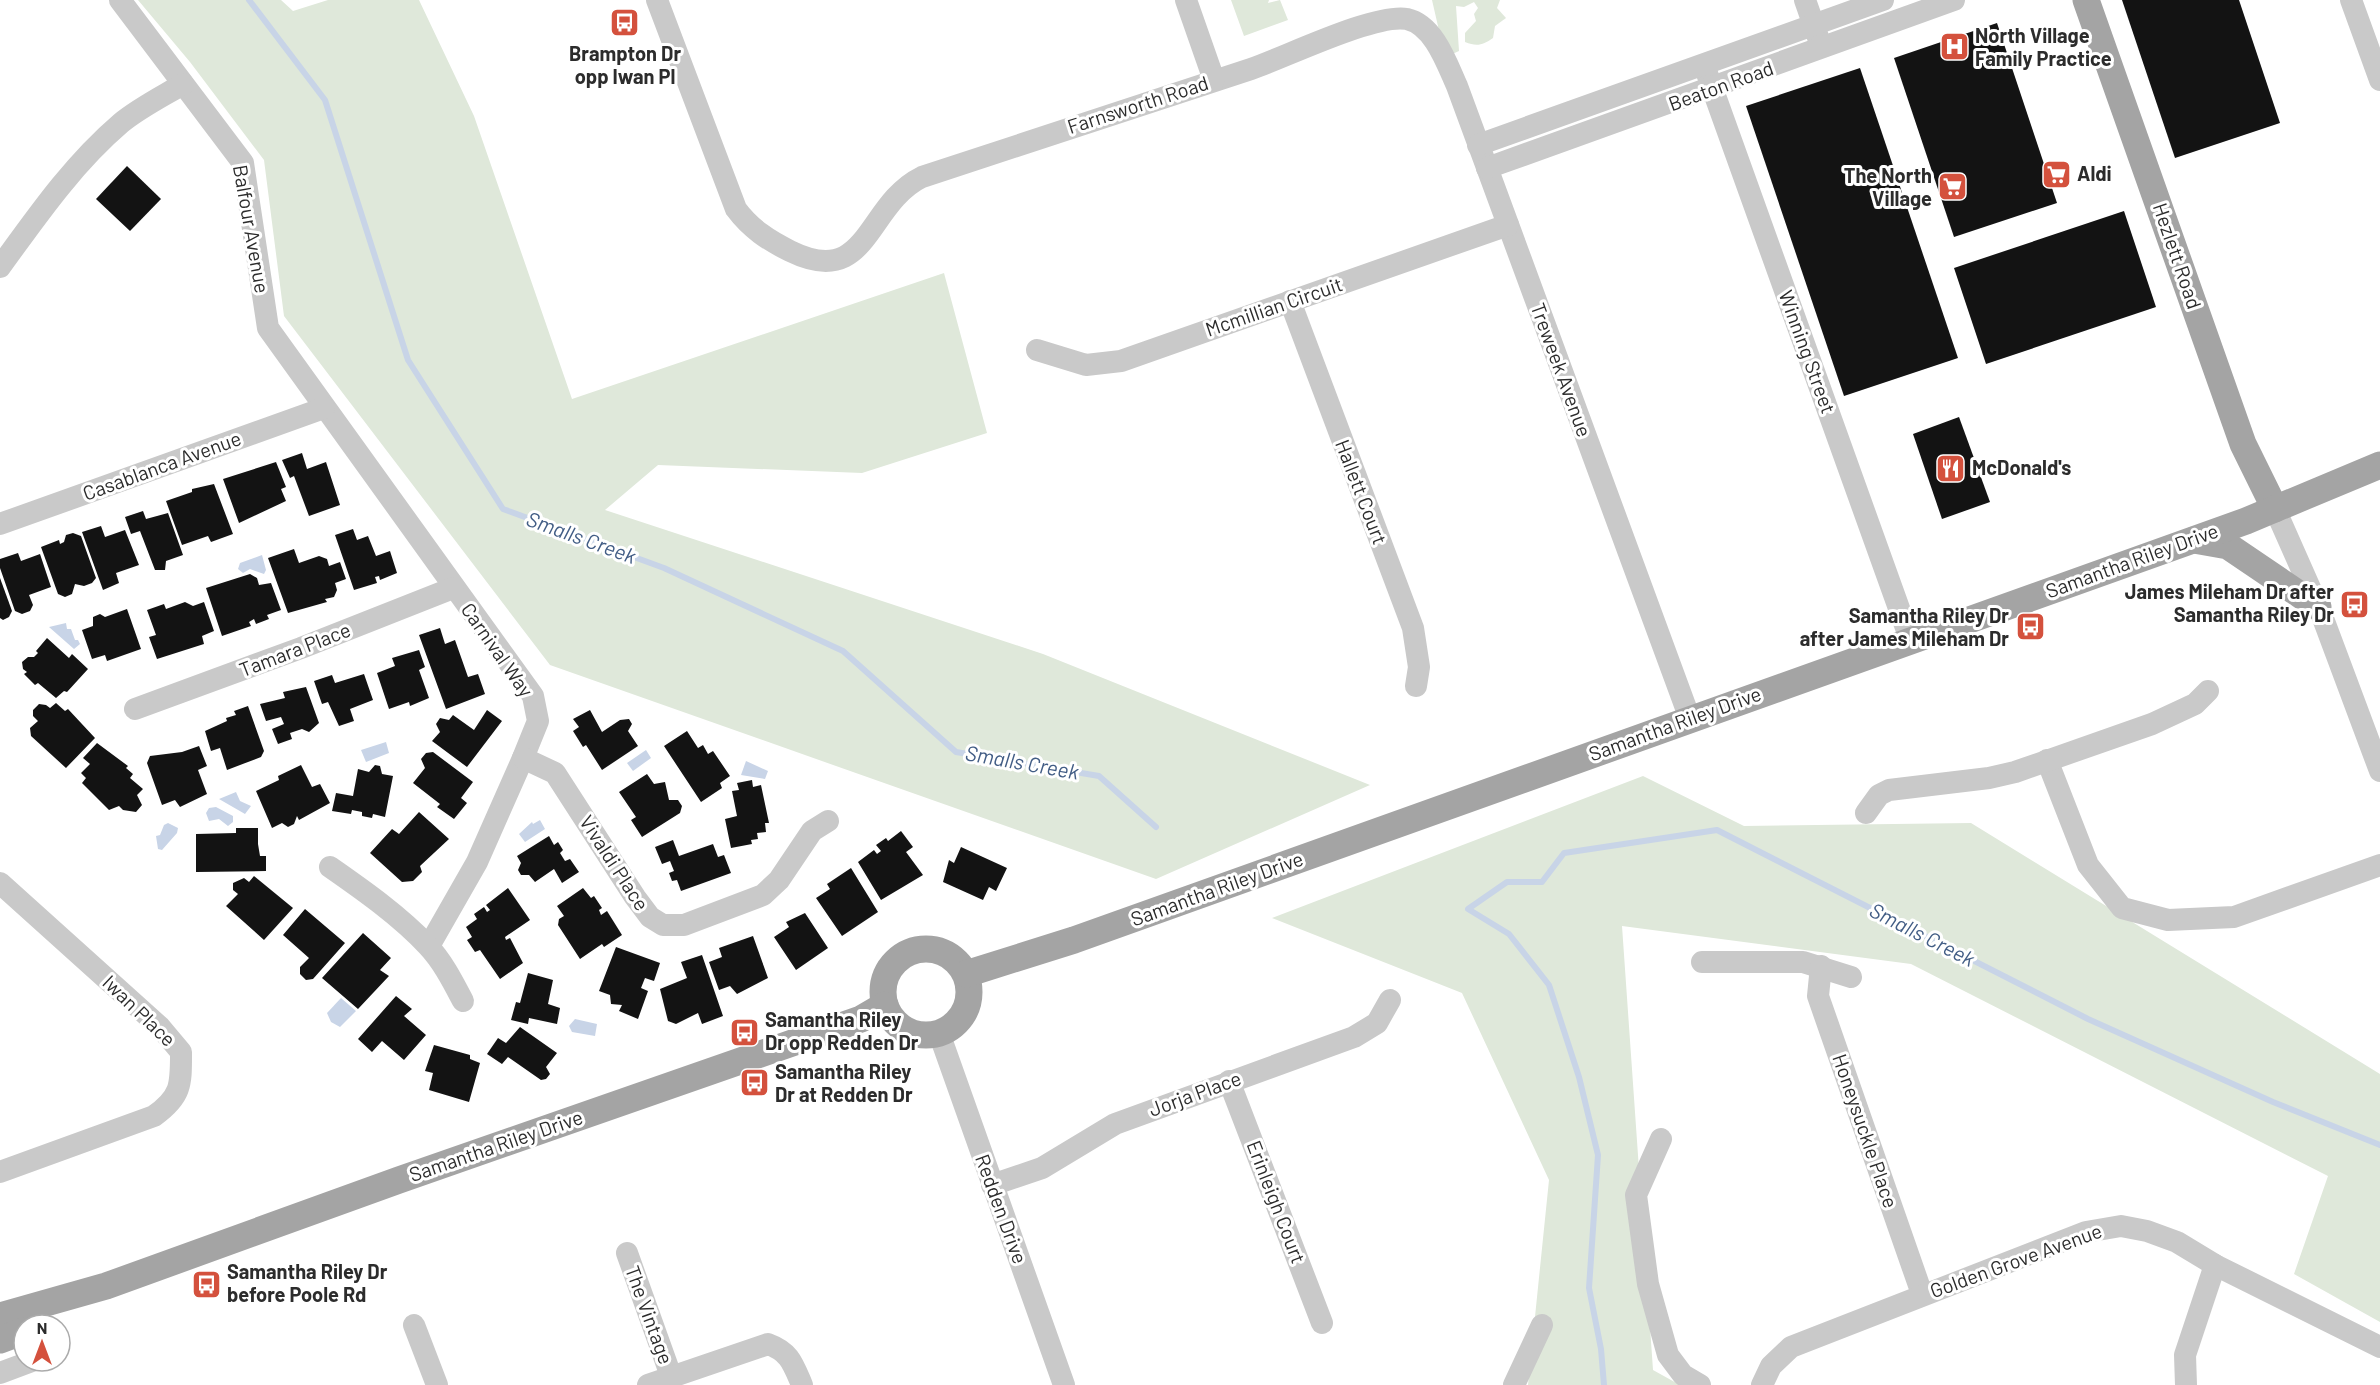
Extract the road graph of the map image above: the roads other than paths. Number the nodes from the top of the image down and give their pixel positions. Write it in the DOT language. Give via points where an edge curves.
graph roads {
  1 [pos="120,0"];
  2 [pos="657,0"];
  3 [pos="1186,0"];
  4 [pos="1805,0"];
  5 [pos="1883,0"];
  6 [pos="2086,0"];
  7 [pos="2351,0"];
  8 [pos="1947,1"];
  9 [pos="1814,26"];
  10 [pos="1422,27"];
  11 [pos="1822,50"];
  12 [pos="1704,65"];
  13 [pos="1214,80"];
  14 [pos="2380,80"];
  15 [pos="183,84"];
  16 [pos="1712,89"];
  17 [pos="1478,145"];
  18 [pos="1486,168"];
  19 [pos="1508,225"];
  20 [pos="0,267"];
  21 [pos="1290,301"];
  22 [pos="1037,350"];
  23 [pos="324,408"];
  24 [pos="2380,465"];
  25 [pos="2275,509"];
  26 [pos="0,524"];
  27 [pos="2192,540"];
  28 [pos="453,588"];
  29 [pos="2318,607"];
  30 [pos="1910,639"];
  31 [pos="1416,686"];
  32 [pos="2208,691"];
  33 [pos="135,709"];
  34 [pos="1689,720"];
  35 [pos="524,758"];
  36 [pos="2047,760"];
  37 [pos="2380,771"];
  38 [pos="1866,813"];
  39 [pos="828,821"];
  40 [pos="2380,865"];
  41 [pos="330,867"];
  42 [pos="0,883"];
  43 [pos="429,946"];
  44 [pos="1702,962"];
  45 [pos="1821,966"];
  46 [pos="966,974"];
  47 [pos="1851,977"];
  48 [pos="1390,1000"];
  49 [pos="463,1001"];
  50 [pos="885,1005"];
  51 [pos="939,1033"];
  52 [pos="1230,1081"];
  53 [pos="1661,1139"];
  54 [pos="0,1172"];
  55 [pos="992,1185"];
  56 [pos="627,1253"];
  57 [pos="2215,1264"];
  58 [pos="106,1286"];
  59 [pos="1922,1294"];
  60 [pos="56,1313"];
  61 [pos="0,1316"];
  62 [pos="1322,1323"];
  63 [pos="414,1325"];
  64 [pos="1542,1325"];
  65 [pos="2380,1347"];
  66 [pos="671,1377"];
  67 [pos="437,1385"];
  68 [pos="648,1385"];
  69 [pos="802,1385"];
  70 [pos="1064,1385"];
  71 [pos="1514,1385"];
  72 [pos="1700,1385"];
  73 [pos="1762,1385"];
  74 [pos="2186,1385"];
  1 -- 15 [label="street, Balfour Avenue"];
  2 -- 13 [label="street, Farnsworth Road" via="727,191 744,220 757,232 820,262 839,261 850,255 898,192 922,177"];
  3 -- 13 [label="street"];
  4 -- 9 [label="street"];
  5 -- 9 [label="street, Beaton Road"];
  6 -- 25 [label="main road, Hezlett Road" via="2236,424"];
  7 -- 14 [label="street"];
  8 -- 11 [label="street, Beaton Road"];
  9 -- 11 [label="street"];
  9 -- 12 [label="street, Beaton Road"];
  10 -- 13 [label="street, Farnsworth Road" via="1409,20 1381,20"];
  10 -- 17 [label="street, Treweek Avenue" via="1443,56"];
  11 -- 16 [label="street, Beaton Road"];
  12 -- 16 [label="street, Winning Street"];
  12 -- 17 [label="street, Beaton Road"];
  15 -- 20 [label="street" via="122,122 88,154"];
  15 -- 23 [label="street, Balfour Avenue" via="243,163 268,328"];
  16 -- 18 [label="street, Beaton Road"];
  16 -- 30 [label="street, Winning Street"];
  17 -- 18 [label="street, Treweek Avenue"];
  18 -- 19 [label="street, Treweek Avenue"];
  19 -- 21 [label="street, Mcmillian Circuit"];
  19 -- 34 [label="street, Treweek Avenue"];
  21 -- 22 [label="street, Mcmillian Circuit" via="1121,361 1086,365"];
  21 -- 31 [label="street, Hallett Court" via="1413,628 1419,667"];
  23 -- 26 [label="street, Casablanca Avenue"];
  23 -- 28 [label="street, Carnival Way"];
  24 -- 25 [label="main road, Samantha Riley Drive"];
  25 -- 27 [label="main road, Samantha Riley Drive"];
  25 -- 29 [label="street"];
  27 -- 29 [label="main road" via="2228,546"];
  27 -- 30 [label="main road, Samantha Riley Drive"];
  28 -- 33 [label="street, Tamara Place"];
  28 -- 35 [label="street, Carnival Way" via="533,696 538,721"];
  29 -- 37 [label="street"];
  30 -- 34 [label="main road, Samantha Riley Drive"];
  32 -- 36 [label="street" via="2195,704 2152,724"];
  34 -- 46 [label="main road, Samantha Riley Drive" via="1074,940"];
  35 -- 39 [label="street, Vivaldi Place" via="555,773 635,897 650,917 663,925 684,925 763,895 779,880 813,831"];
  35 -- 43 [label="street, Carnival Way" via="477,862"];
  36 -- 38 [label="street" via="1989,778 1889,790 1879,795"];
  36 -- 40 [label="street" via="2088,865 2122,908 2168,920 2234,917"];
  41 -- 43 [label="street"];
  42 -- 54 [label="street, Iwan Place" via="160,1027 181,1052 181,1081 172,1103 154,1116"];
  43 -- 49 [label="street"];
  44 -- 45 [label="street" via="1793,962"];
  45 -- 47 [label="street"];
  45 -- 59 [label="street, Honeysuckle Place" via="1818,996"];
  46 -- 50 [label="main road" via="954,959 937,950 911,951 899,958 888,973 883,992"];
  46 -- 51 [label="main road" via="967,1007 953,1025"];
  48 -- 52 [label="street, Jorja Place" via="1377,1023 1354,1037"];
  50 -- 51 [label="main road" via="908,1031"];
  50 -- 58 [label="main road, Samantha Riley Drive" via="850,1023"];
  51 -- 55 [label="street, Redden Drive"];
  52 -- 55 [label="street, Jorja Place" via="1114,1124 1042,1168"];
  52 -- 62 [label="street, Erinleigh Court"];
  53 -- 72 [label="street" via="1636,1196 1648,1284 1668,1355 1683,1375"];
  55 -- 70 [label="street, Redden Drive"];
  56 -- 66 [label="street, The Vintage"];
  57 -- 59 [label="street, Golden Grove Avenue" via="2177,1242 2121,1226 2086,1232"];
  57 -- 65 [label="street, Golden Grove Avenue"];
  57 -- 74 [label="street" via="2184,1355"];
  58 -- 60 [label="main road, Samantha Riley Drive"];
  58 -- 61 [label="main road, Samantha Riley Drive"];
  59 -- 73 [label="street, Golden Grove Avenue" via="1791,1347 1771,1366"];
  63 -- 67 [label="street"];
  64 -- 71 [label="street"];
  66 -- 68 [label="street"];
  66 -- 69 [label="street" via="768,1344 783,1349"];
}
